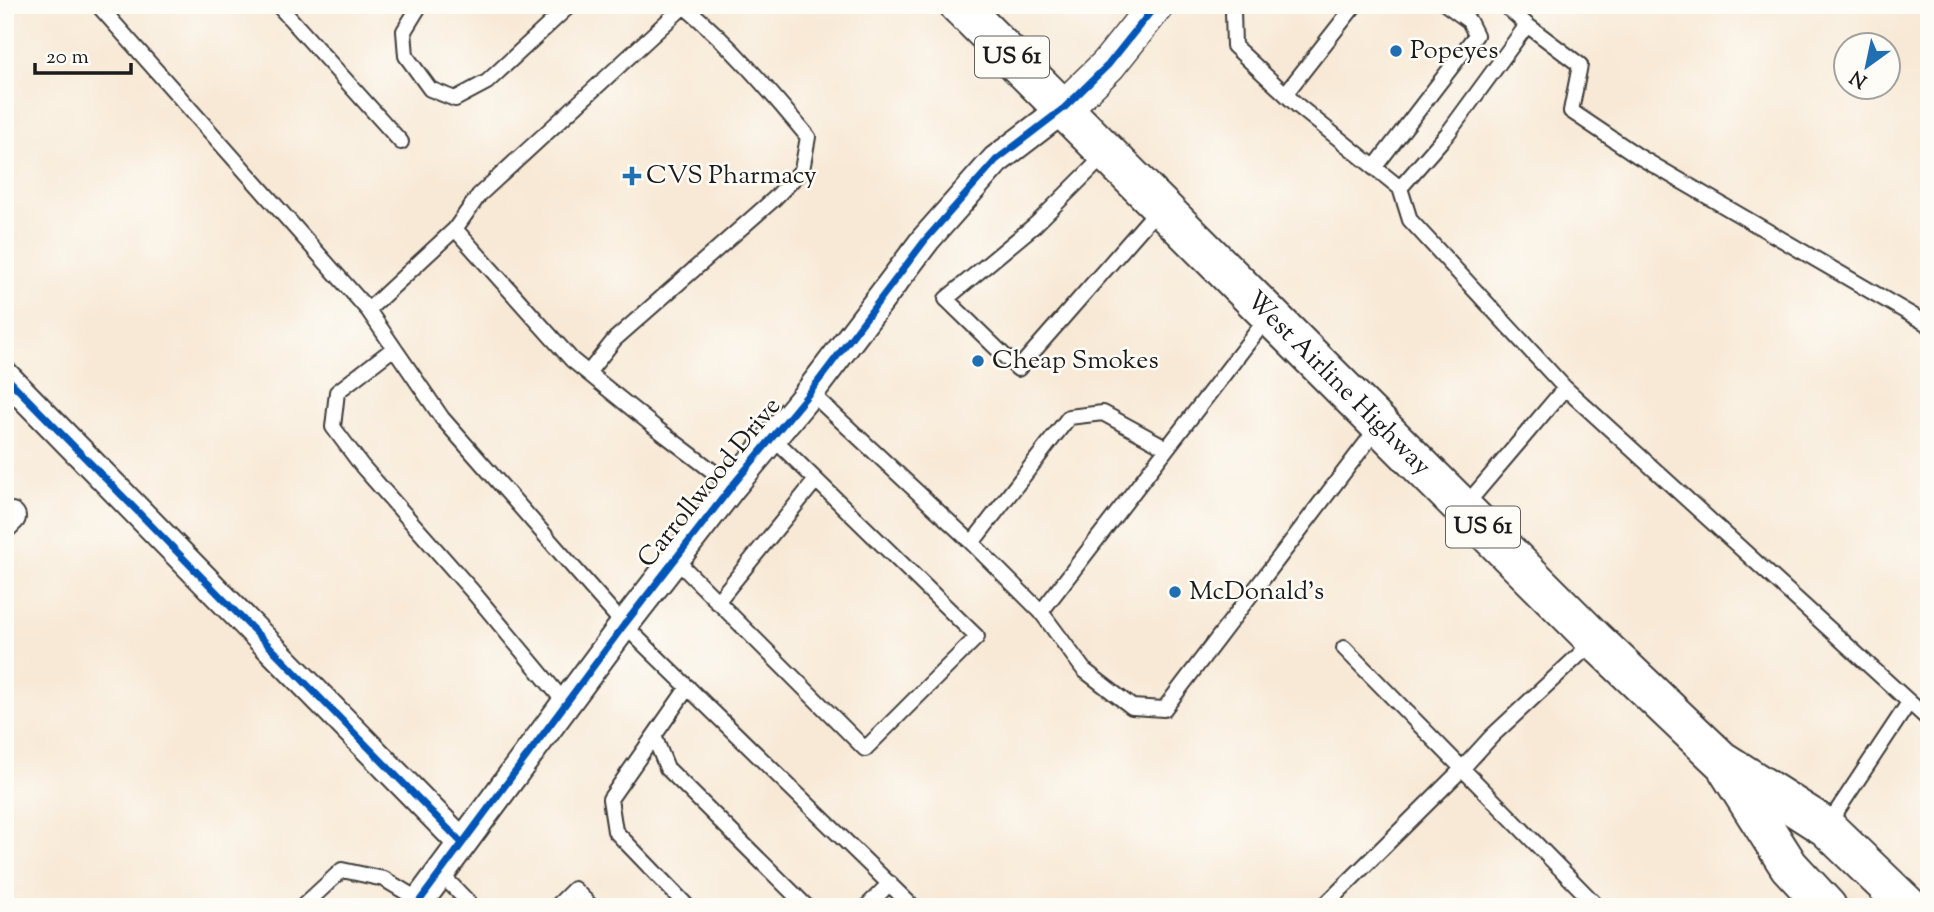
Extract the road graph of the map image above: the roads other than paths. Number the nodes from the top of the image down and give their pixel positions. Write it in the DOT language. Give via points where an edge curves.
graph roads {
  1 [pos="98,5"];
  2 [pos="278,5"];
  3 [pos="420,5"];
  4 [pos="570,5"];
  5 [pos="684,5"];
  6 [pos="959,5"];
  7 [pos="1156,5"];
  8 [pos="1355,5"];
  9 [pos="1447,5"];
  10 [pos="1505,5"];
  11 [pos="1235,8"];
  12 [pos="1527,25"];
  13 [pos="1286,93"];
  14 [pos="1064,108"];
  15 [pos="401,142"];
  16 [pos="1107,152"];
  17 [pos="1374,168"];
  18 [pos="1400,188"];
  19 [pos="1161,206"];
  20 [pos="456,229"];
  21 [pos="368,310"];
  22 [pos="1270,314"];
  23 [pos="1929,325"];
  24 [pos="394,348"];
  25 [pos="588,373"];
  26 [pos="5,376"];
  27 [pos="1565,388"];
  28 [pos="810,393"];
  29 [pos="1380,425"];
  30 [pos="772,437"];
  31 [pos="1167,448"];
  32 [pos="816,480"];
  33 [pos="732,486"];
  34 [pos="1464,508"];
  35 [pos="972,543"];
  36 [pos="676,560"];
  37 [pos="717,601"];
  38 [pos="1041,612"];
  39 [pos="624,625"];
  40 [pos="1595,640"];
  41 [pos="1344,648"];
  42 [pos="688,687"];
  43 [pos="566,704"];
  44 [pos="1908,704"];
  45 [pos="1929,720"];
  46 [pos="654,736"];
  47 [pos="1721,760"];
  48 [pos="1461,769"];
  49 [pos="1826,827"];
  50 [pos="462,843"];
  51 [pos="440,873"];
  52 [pos="890,883"];
  53 [pos="417,903"];
  54 [pos="302,907"];
  55 [pos="473,907"];
  56 [pos="556,907"];
  57 [pos="592,907"];
  58 [pos="688,907"];
  59 [pos="807,907"];
  60 [pos="866,907"];
  61 [pos="913,907"];
  62 [pos="1323,907"];
  63 [pos="1598,907"];
  64 [pos="1827,907"];
  65 [pos="1909,907"];
  1 -- 21 [label="lane"];
  2 -- 15 [label="lane"];
  3 -- 4 [label="lane" via="404,32 406,56 430,89 455,99 487,82"];
  5 -- 20 [label="lane" via="479,195"];
  5 -- 25 [label="lane" via="750,68 808,137 802,170 615,339"];
  6 -- 14 [label="highway, West Airline Highway / US 61"];
  7 -- 14 [label="street" via="1108,65"];
  8 -- 13 [label="lane"];
  9 -- 17 [label="lane" via="1469,21 1476,35"];
  10 -- 12 [label="lane"];
  11 -- 13 [label="lane" via="1234,46"];
  12 -- 18 [label="lane" via="1448,133"];
  12 -- 23 [label="lane" via="1580,65 1571,111 1638,156"];
  13 -- 17 [label="lane"];
  14 -- 16 [label="highway, West Airline Highway / US 61"];
  14 -- 28 [label="street, Carrollwood Drive" via="996,160 926,239"];
  16 -- 19 [label="highway, West Airline Highway / US 61"];
  16 -- 19 [label="lane" via="1036,224 946,299 1018,369"];
  17 -- 18 [label="lane"];
  18 -- 27 [label="lane" via="1410,220"];
  19 -- 22 [label="highway, West Airline Highway / US 61"];
  20 -- 21 [label="lane"];
  20 -- 25 [label="lane"];
  21 -- 24 [label="lane"];
  22 -- 29 [label="highway, West Airline Highway / US 61"];
  22 -- 31 [label="lane"];
  24 -- 39 [label="lane" via="442,418"];
  24 -- 43 [label="lane" via="337,392 333,427"];
  25 -- 33 [label="lane"];
  26 -- 50 [label="street"];
  27 -- 34 [label="lane"];
  27 -- 44 [label="lane"];
  28 -- 30 [label="street, Carrollwood Drive"];
  28 -- 35 [label="lane"];
  29 -- 34 [label="highway, West Airline Highway / US 61"];
  29 -- 38 [label="lane" via="1164,709 1132,707 1103,685 1084,670"];
  30 -- 32 [label="lane"];
  30 -- 33 [label="street, Carrollwood Drive"];
  31 -- 35 [label="lane" via="1103,414 1069,417"];
  31 -- 38 [label="lane"];
  32 -- 37 [label="lane"];
  32 -- 37 [label="lane" via="977,637 866,749"];
  33 -- 36 [label="street, Carrollwood Drive"];
  34 -- 40 [label="highway, West Airline Highway / US 61"];
  35 -- 38 [label="lane"];
  36 -- 37 [label="lane"];
  36 -- 39 [label="street, Carrollwood Drive"];
  39 -- 42 [label="lane"];
  39 -- 43 [label="street, Carrollwood Drive"];
  40 -- 47 [label="highway, West Airline Highway / US 61"];
  40 -- 48 [label="lane"];
  41 -- 48 [label="lane"];
  42 -- 46 [label="lane"];
  42 -- 52 [label="lane"];
  43 -- 50 [label="street, Carrollwood Drive"];
  44 -- 45 [label="lane"];
  44 -- 49 [label="lane"];
  46 -- 58 [label="lane" via="610,799 615,831"];
  46 -- 59 [label="lane" via="667,768"];
  47 -- 49 [label="highway, West Airline Highway / US 61"];
  47 -- 64 [label="highway, West Airline Highway / US 61" via="1789,866"];
  48 -- 62 [label="lane"];
  48 -- 63 [label="lane"];
  49 -- 65 [label="highway, West Airline Highway / US 61"];
  50 -- 51 [label="street, Carrollwood Drive"];
  51 -- 53 [label="street, Carrollwood Drive"];
  51 -- 55 [label="lane"];
  52 -- 60 [label="lane"];
  52 -- 61 [label="lane"];
  53 -- 54 [label="lane" via="384,879 342,870"];
  56 -- 57 [label="lane" via="574,889"];
}
